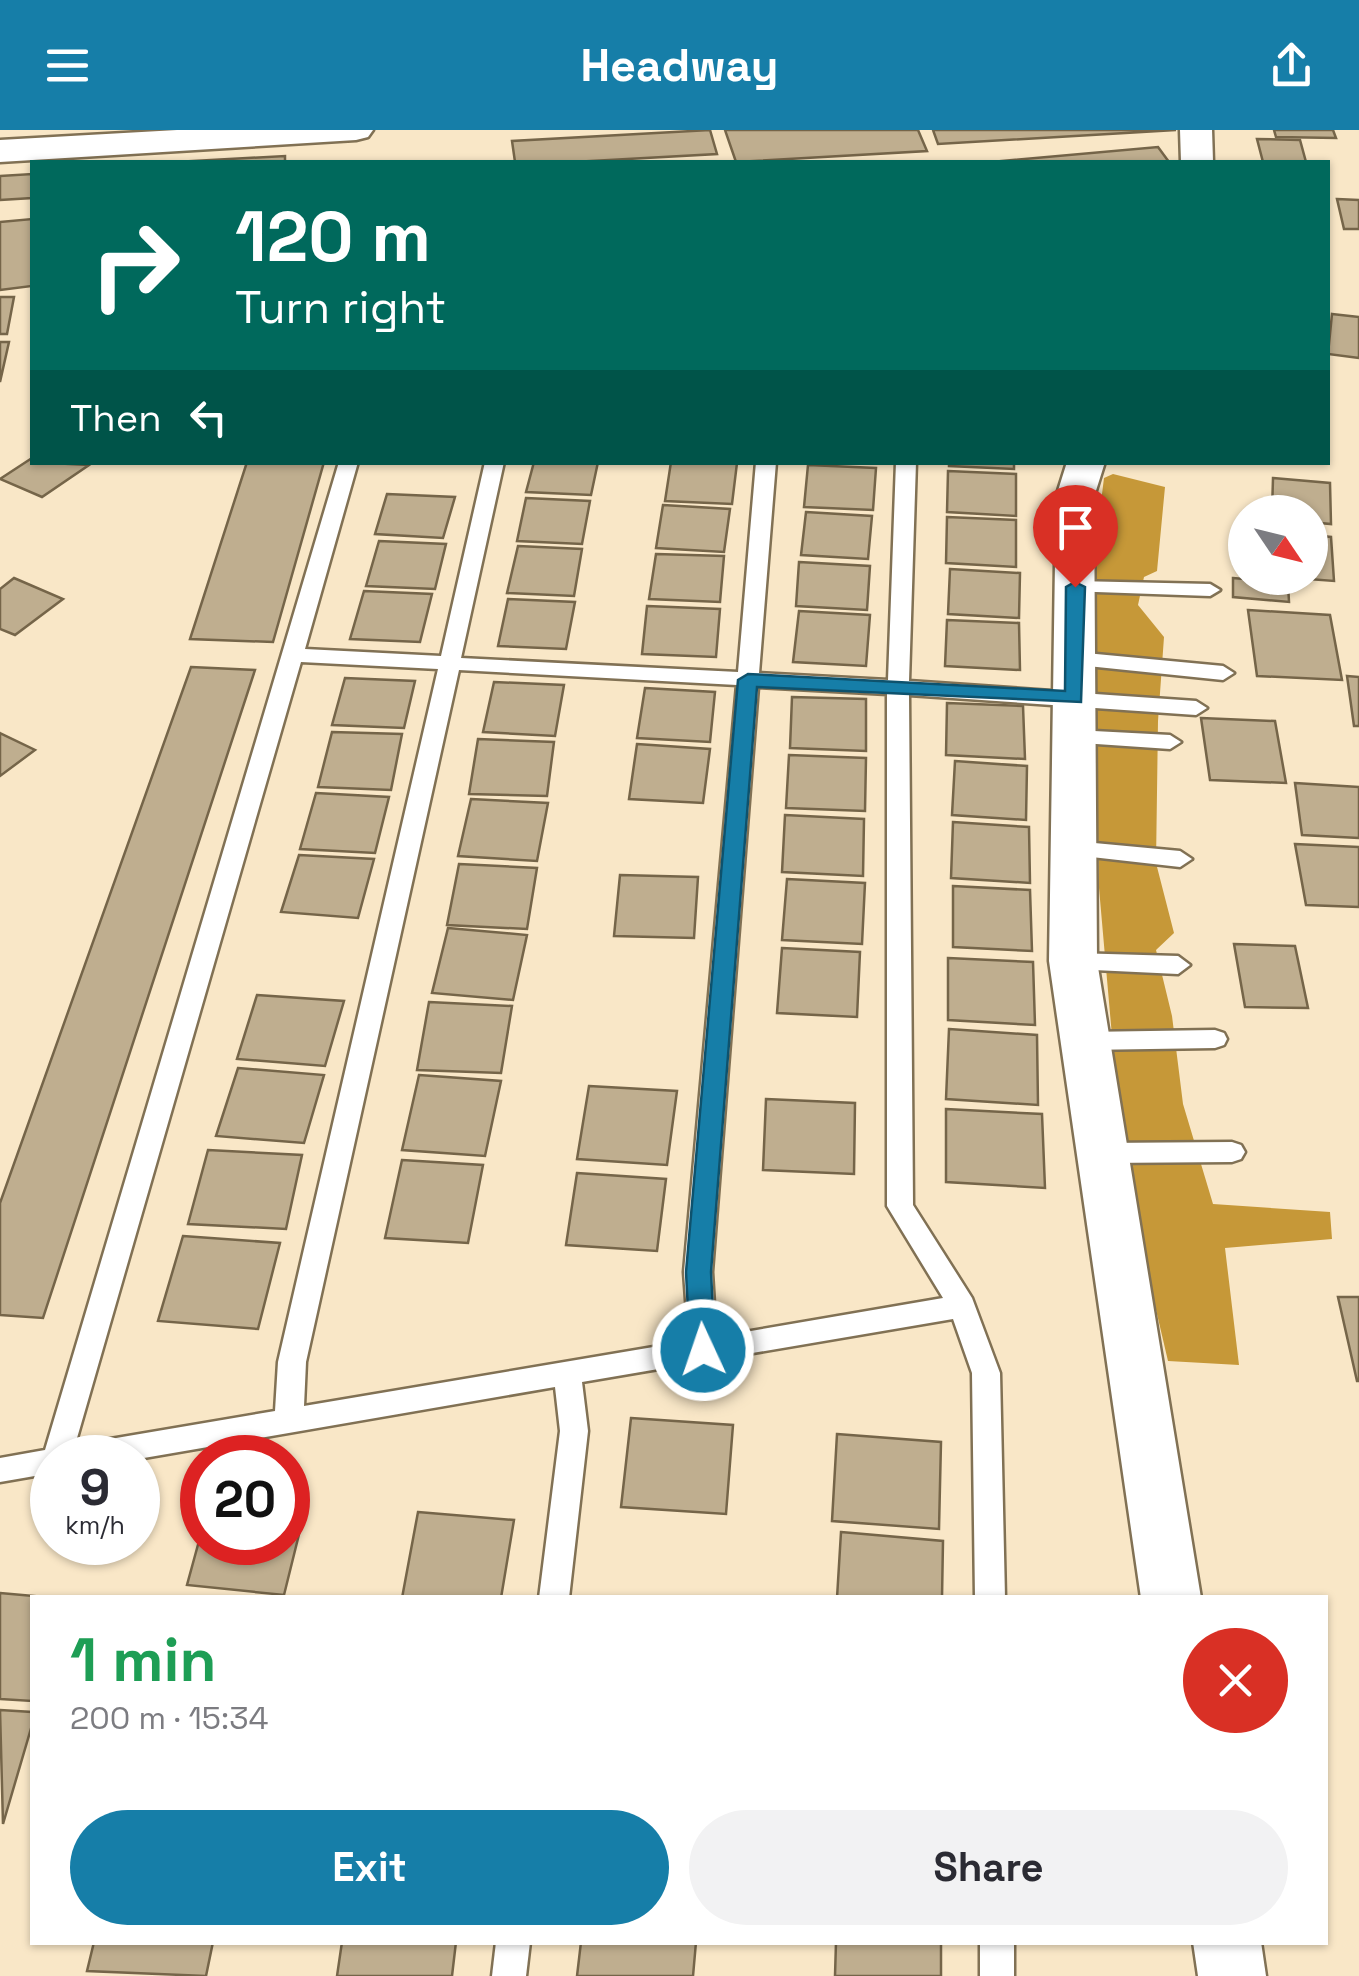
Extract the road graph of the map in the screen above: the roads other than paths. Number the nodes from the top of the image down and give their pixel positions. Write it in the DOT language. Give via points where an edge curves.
graph roads {
  1 [pos="356,130"];
  2 [pos="1196,130"];
  3 [pos="0,151"];
  4 [pos="1197,160"];
  5 [pos="348,465"];
  6 [pos="494,465"];
  7 [pos="766,465"];
  8 [pos="906,465"];
  9 [pos="1085,465"];
  10 [pos="1075,587"];
  11 [pos="1210,590"];
  12 [pos="293,655"];
  13 [pos="451,664"];
  14 [pos="1223,673"];
  15 [pos="748,680"];
  16 [pos="898,688"];
  17 [pos="1074,698"];
  18 [pos="1196,708"];
  19 [pos="1170,742"];
  20 [pos="1073,848"];
  21 [pos="1180,858"];
  22 [pos="1073,961"];
  23 [pos="1178,965"];
  24 [pos="1214,1040"];
  25 [pos="1085,1041"];
  26 [pos="1232,1152"];
  27 [pos="1102,1153"];
  28 [pos="962,1306"];
  29 [pos="703,1350"];
  30 [pos="567,1373"];
  31 [pos="289,1420"];
  32 [pos="62,1435"];
  33 [pos="160,1442"];
  34 [pos="30,1464"];
  35 [pos="0,1470"];
  36 [pos="554,1595"];
  37 [pos="990,1595"];
  38 [pos="1172,1595"];
  39 [pos="512,1945"];
  40 [pos="997,1945"];
  41 [pos="1227,1945"];
  42 [pos="508,1976"];
  43 [pos="998,1976"];
  44 [pos="1232,1976"];
  1 -- 3 [label="street"];
  2 -- 4 [label="street"];
  5 -- 12 [label="lane"];
  6 -- 13 [label="lane"];
  7 -- 15 [label="lane"];
  8 -- 16 [label="lane"];
  9 -- 10 [label="street" via="1075,496"];
  10 -- 11 [label="lane"];
  10 -- 17 [label="street"];
  12 -- 13 [label="lane"];
  12 -- 32 [label="lane"];
  13 -- 15 [label="lane"];
  13 -- 31 [label="lane" via="292,1362"];
  14 -- 17 [label="lane"];
  15 -- 16 [label="lane"];
  15 -- 29 [label="lane" via="698,1272"];
  16 -- 17 [label="lane"];
  16 -- 28 [label="lane" via="900,1206"];
  17 -- 18 [label="lane"];
  17 -- 19 [label="lane"];
  17 -- 20 [label="street"];
  20 -- 21 [label="lane"];
  20 -- 22 [label="street"];
  22 -- 23 [label="lane"];
  22 -- 25 [label="street"];
  24 -- 25 [label="lane"];
  25 -- 27 [label="street"];
  26 -- 27 [label="lane"];
  27 -- 38 [label="street"];
  28 -- 29 [label="lane"];
  28 -- 37 [label="lane" via="986,1373"];
  29 -- 30 [label="lane"];
  30 -- 31 [label="lane"];
  30 -- 36 [label="lane" via="574,1431"];
  31 -- 33 [label="lane"];
  34 -- 35 [label="lane"];
  39 -- 42 [label="lane"];
  40 -- 43 [label="lane"];
  41 -- 44 [label="street"];
}
